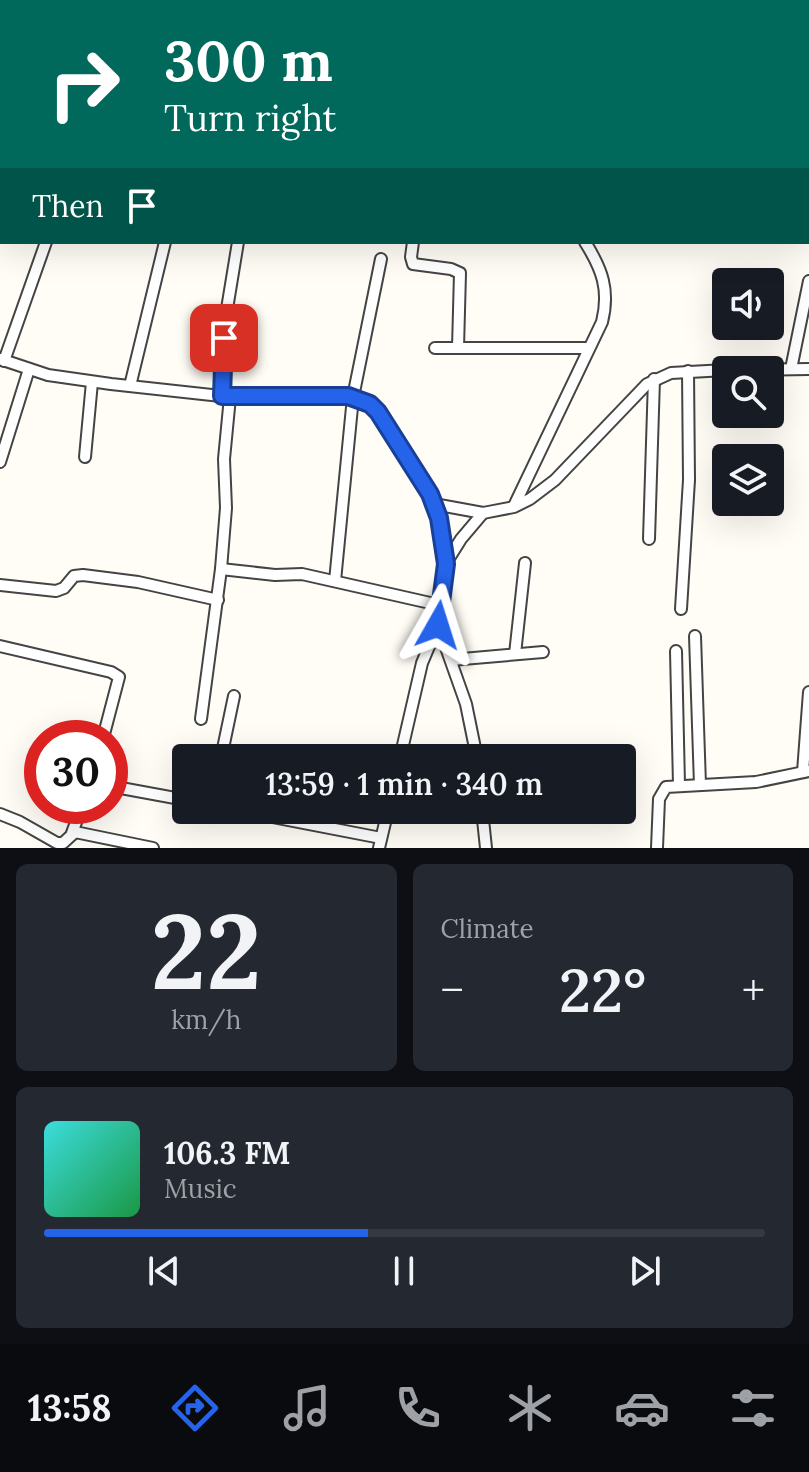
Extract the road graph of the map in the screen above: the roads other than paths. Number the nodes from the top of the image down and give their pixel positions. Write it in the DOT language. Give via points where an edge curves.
graph roads {
  1 [pos="45,244"];
  2 [pos="165,244"];
  3 [pos="238,244"];
  4 [pos="413,244"];
  5 [pos="586,244"];
  6 [pos="381,259"];
  7 [pos="809,281"];
  8 [pos="435,348"];
  9 [pos="458,348"];
  10 [pos="589,348"];
  11 [pos="2,360"];
  12 [pos="29,369"];
  13 [pos="784,369"];
  14 [pos="791,369"];
  15 [pos="809,369"];
  16 [pos="712,370"];
  17 [pos="688,371"];
  18 [pos="654,379"];
  19 [pos="92,382"];
  20 [pos="130,386"];
  21 [pos="226,397"];
  22 [pos="353,397"];
  23 [pos="85,457"];
  24 [pos="0,462"];
  25 [pos="434,504"];
  26 [pos="514,507"];
  27 [pos="483,513"];
  28 [pos="649,539"];
  29 [pos="525,563"];
  30 [pos="446,564"];
  31 [pos="221,569"];
  32 [pos="335,581"];
  33 [pos="0,585"];
  34 [pos="218,600"];
  35 [pos="439,605"];
  36 [pos="681,609"];
  37 [pos="438,625"];
  38 [pos="695,636"];
  39 [pos="0,646"];
  40 [pos="676,651"];
  41 [pos="543,652"];
  42 [pos="515,654"];
  43 [pos="451,660"];
  44 [pos="809,692"];
  45 [pos="234,696"];
  46 [pos="201,719"];
  47 [pos="108,720"];
  48 [pos="224,744"];
  49 [pos="403,744"];
  50 [pos="475,744"];
  51 [pos="806,772"];
  52 [pos="679,785"];
  53 [pos="700,785"];
  54 [pos="128,789"];
  55 [pos="172,797"];
  56 [pos="0,814"];
  57 [pos="75,824"];
  58 [pos="298,824"];
  59 [pos="483,824"];
  60 [pos="72,833"];
  61 [pos="380,843"];
  62 [pos="153,848"];
  63 [pos="486,848"];
  64 [pos="657,848"];
  1 -- 11 [label="street"];
  2 -- 20 [label="street"];
  3 -- 21 [label="street" via="226,315"];
  4 -- 9 [label="street" via="413,264 460,273"];
  5 -- 10 [label="street" via="607,292 602,322"];
  6 -- 22 [label="street"];
  7 -- 14 [label="street"];
  8 -- 9 [label="street"];
  9 -- 10 [label="street"];
  10 -- 26 [label="street"];
  11 -- 12 [label="street"];
  12 -- 19 [label="street"];
  12 -- 24 [label="street"];
  13 -- 14 [label="street"];
  14 -- 15 [label="street"];
  16 -- 17 [label="street"];
  17 -- 18 [label="street"];
  17 -- 36 [label="street" via="689,480"];
  18 -- 26 [label="street" via="555,480"];
  18 -- 28 [label="street"];
  19 -- 20 [label="street"];
  19 -- 23 [label="street"];
  20 -- 21 [label="street"];
  21 -- 22 [label="street"];
  21 -- 31 [label="street"];
  22 -- 25 [label="street" via="378,412"];
  22 -- 32 [label="street"];
  25 -- 27 [label="street"];
  25 -- 30 [label="street"];
  26 -- 27 [label="street"];
  27 -- 30 [label="street"];
  29 -- 42 [label="street"];
  30 -- 35 [label="street"];
  31 -- 32 [label="street"];
  31 -- 34 [label="street"];
  32 -- 35 [label="street"];
  33 -- 34 [label="street" via="61,590 74,576 83,575"];
  34 -- 46 [label="street"];
  35 -- 37 [label="street"];
  37 -- 43 [label="street"];
  37 -- 49 [label="street" via="422,663"];
  38 -- 53 [label="street"];
  39 -- 47 [label="street" via="119,677"];
  40 -- 52 [label="street"];
  41 -- 42 [label="street"];
  42 -- 43 [label="street"];
  43 -- 50 [label="street"];
  44 -- 51 [label="street"];
  45 -- 48 [label="street"];
  51 -- 53 [label="street"];
  52 -- 53 [label="street"];
  52 -- 64 [label="street" via="661,792"];
  54 -- 55 [label="street"];
  56 -- 60 [label="street" via="57,843"];
  57 -- 60 [label="street"];
  58 -- 61 [label="street"];
  59 -- 63 [label="street"];
  60 -- 62 [label="street"];
}
